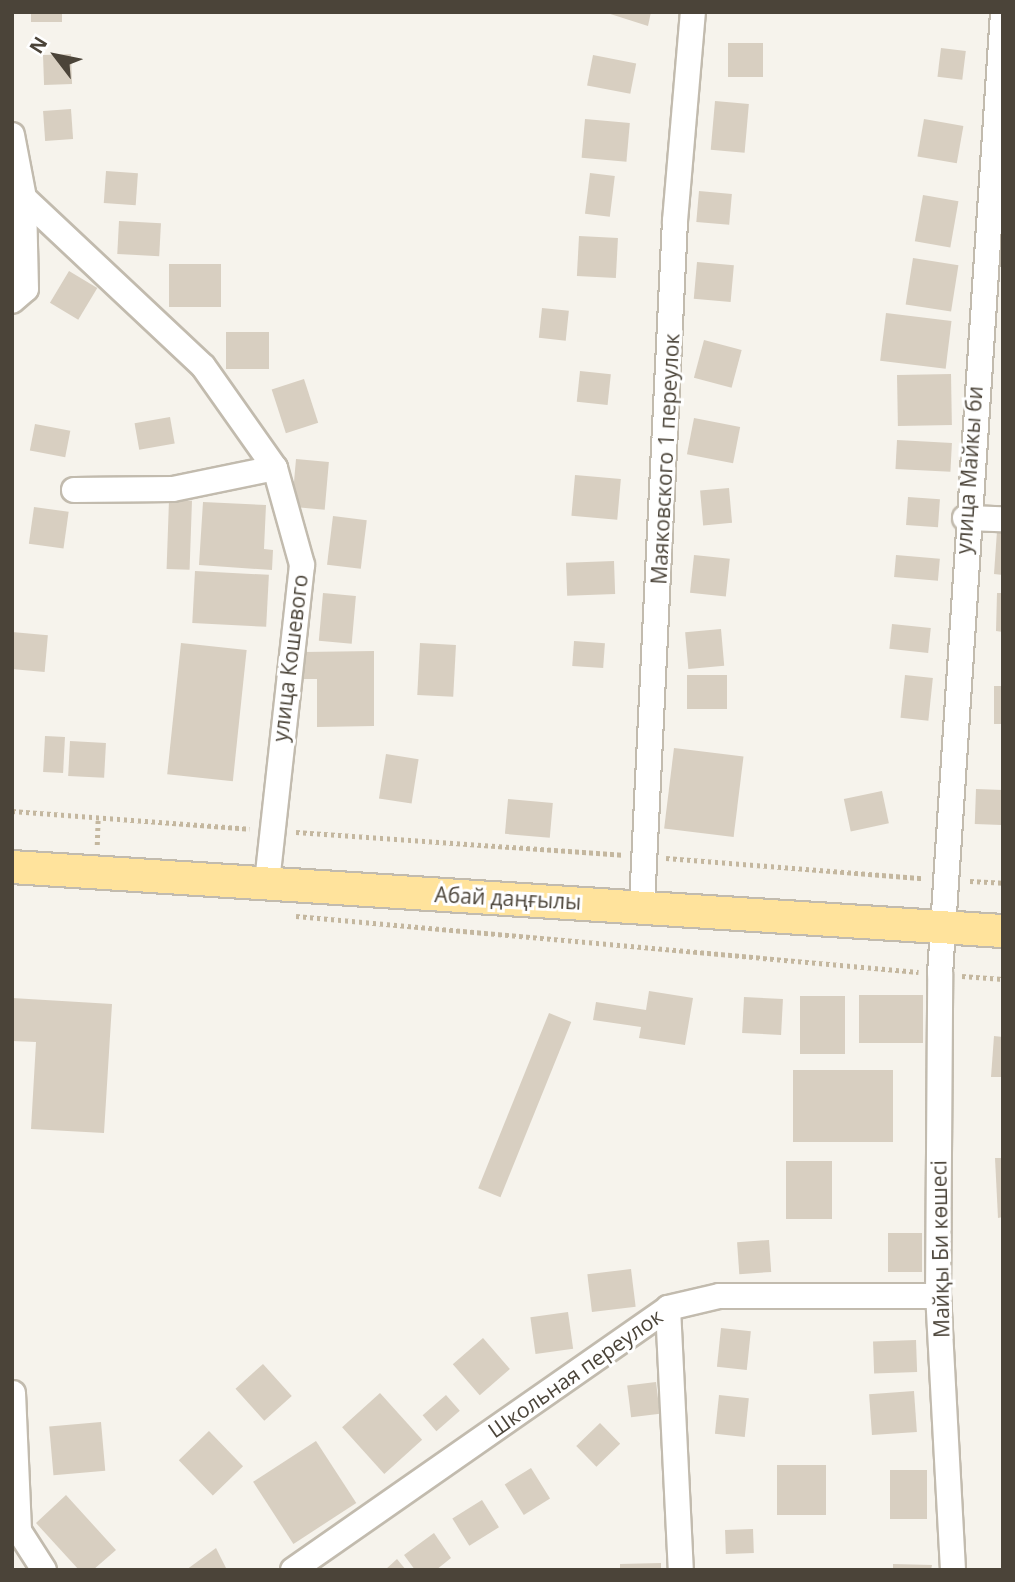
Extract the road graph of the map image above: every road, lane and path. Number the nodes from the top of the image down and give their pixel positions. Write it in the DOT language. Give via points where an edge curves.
graph roads {
  1 [pos="693,12"];
  2 [pos="1003,15"];
  3 [pos="12,135"];
  4 [pos="24,198"];
  5 [pos="12,301"];
  6 [pos="275,468"];
  7 [pos="74,490"];
  8 [pos="965,518"];
  9 [pos="1003,519"];
  10 [pos="12,811"];
  11 [pos="271,831"];
  12 [pos="646,857"];
  13 [pos="12,867"];
  14 [pos="944,880"];
  15 [pos="1003,883"];
  16 [pos="267,884"];
  17 [pos="642,905"];
  18 [pos="283,915"];
  19 [pos="942,927"];
  20 [pos="1003,932"];
  21 [pos="940,974"];
  22 [pos="1003,979"];
  23 [pos="938,1296"];
  24 [pos="667,1308"];
  25 [pos="13,1393"];
  26 [pos="44,1570"];
  27 [pos="293,1570"];
  28 [pos="681,1570"];
  29 [pos="953,1570"];
  1 -- 12 [label="street, Маяковского 1 переулок" via="676,221"];
  2 -- 8 [label="street, улица Майкы би"];
  3 -- 4 [label="street"];
  4 -- 5 [label="street" via="26,289"];
  4 -- 6 [label="street, улица Кошевого" via="202,366"];
  6 -- 7 [label="street" via="173,489"];
  6 -- 11 [label="street, улица Кошевого" via="302,565"];
  8 -- 9 [label="street"];
  8 -- 14 [label="street, улица Майкы би"];
  10 -- 11 [label="path"];
  11 -- 12 [label="path"];
  11 -- 16 [label="street, улица Кошевого"];
  12 -- 14 [label="path"];
  12 -- 17 [label="street, Маяковского 1 переулок"];
  13 -- 16 [label="main road, Абай даңғылы"];
  14 -- 15 [label="path"];
  14 -- 19 [label="street, улица Майкы би"];
  16 -- 17 [label="main road, Абай даңғылы"];
  17 -- 19 [label="main road, Абай даңғылы"];
  18 -- 21 [label="path"];
  19 -- 20 [label="main road, Абай даңғылы"];
  19 -- 21 [label="street, Майқы Би көшесі"];
  21 -- 22 [label="path"];
  21 -- 23 [label="street, Майқы Би көшесі"];
  23 -- 24 [label="street, Школьная переулок" via="719,1296"];
  23 -- 29 [label="street, Майқы Би көшесі"];
  24 -- 27 [label="street, Школьная переулок"];
  24 -- 28 [label="street"];
  25 -- 26 [label="street" via="19,1531"];
}
